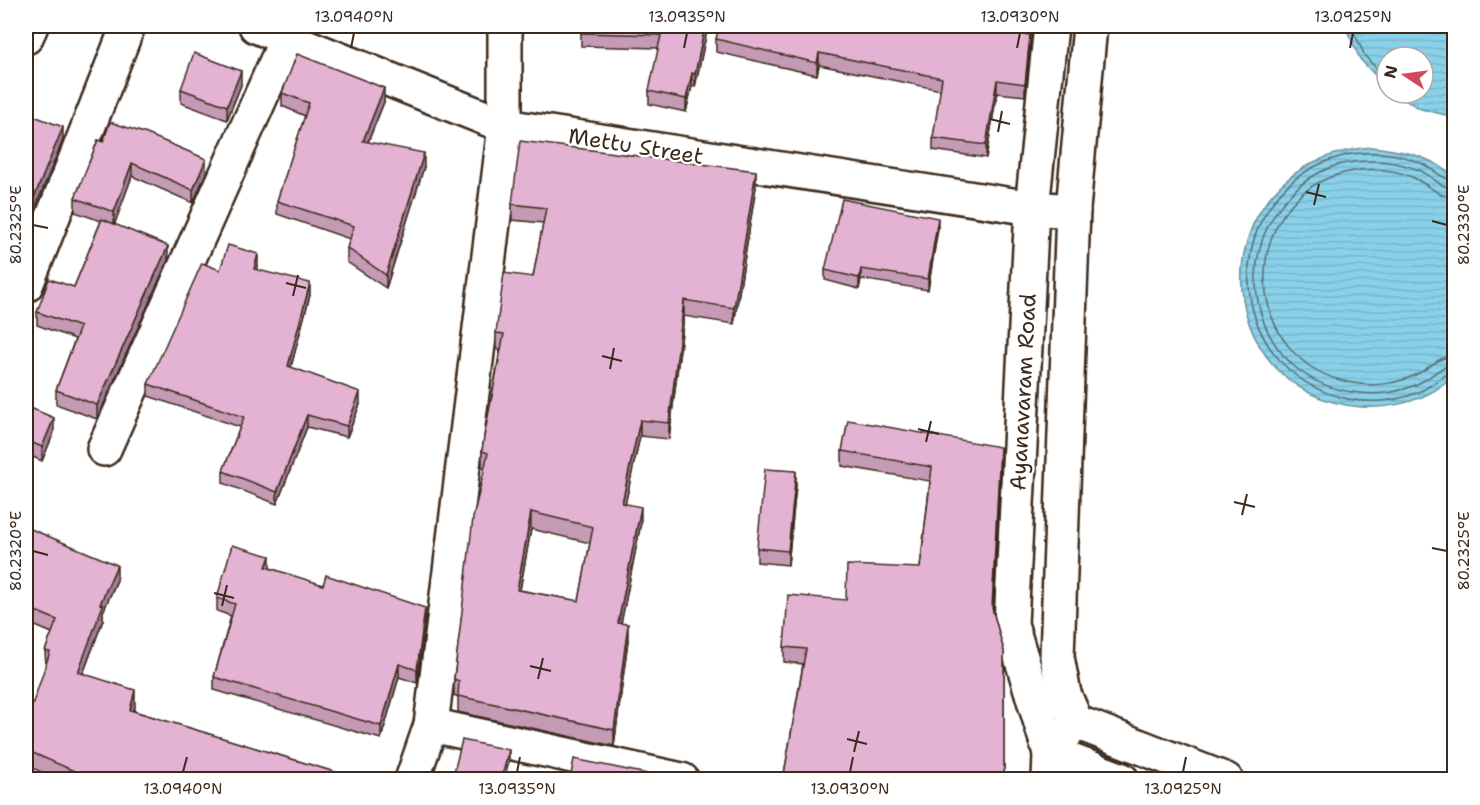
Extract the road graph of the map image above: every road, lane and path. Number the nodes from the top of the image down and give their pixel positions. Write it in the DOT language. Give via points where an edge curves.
graph roads {
  1 [pos="31,26"];
  2 [pos="128,26"];
  3 [pos="505,26"];
  4 [pos="1051,26"];
  5 [pos="1090,26"];
  6 [pos="271,30"];
  7 [pos="26,37"];
  8 [pos="505,126"];
  9 [pos="1032,208"];
  10 [pos="1073,211"];
  11 [pos="26,285"];
  12 [pos="104,449"];
  13 [pos="1076,722"];
  14 [pos="431,725"];
  15 [pos="1049,766"];
  16 [pos="412,780"];
  17 [pos="682,780"];
  18 [pos="1122,780"];
  19 [pos="1226,780"];
  1 -- 7 [label="street"];
  2 -- 11 [label="street"];
  3 -- 8 [label="street"];
  4 -- 9 [label="street, Ayanavaram Road"];
  5 -- 10 [label="street, Ayanavaram Road"];
  6 -- 8 [label="street, Mettu Street"];
  6 -- 12 [label="street"];
  8 -- 9 [label="street, Mettu Street"];
  8 -- 14 [label="street"];
  9 -- 10 [label="street, Mettu Street"];
  9 -- 15 [label="street, Ayanavaram Road" via="1011,624"];
  10 -- 13 [label="street, Ayanavaram Road" via="1058,657 1064,694"];
  13 -- 15 [label="street"];
  13 -- 19 [label="street"];
  14 -- 16 [label="street"];
  14 -- 17 [label="street"];
  15 -- 18 [label="street"];
}
